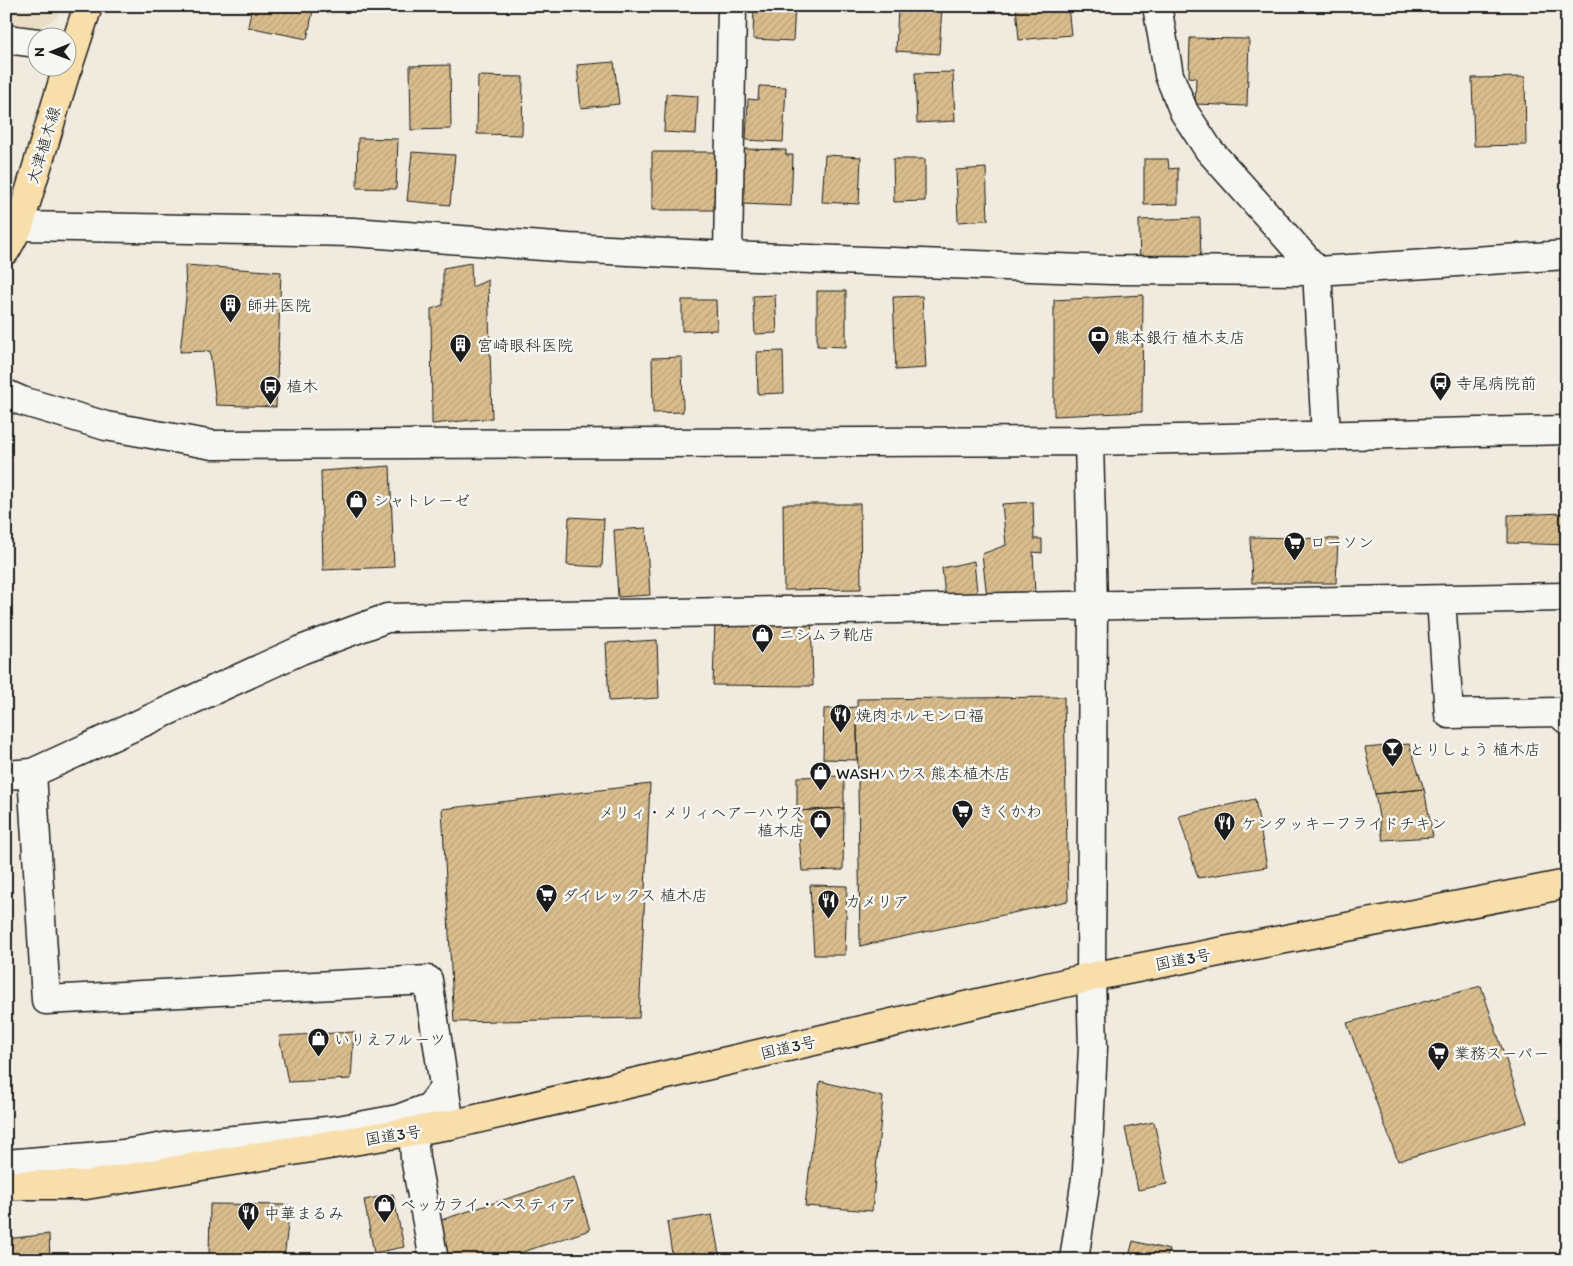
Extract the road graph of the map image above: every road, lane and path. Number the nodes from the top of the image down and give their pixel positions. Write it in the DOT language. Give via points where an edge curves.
graph roads {
  1 [pos="88,6"];
  2 [pos="732,6"];
  3 [pos="1157,6"];
  4 [pos="78,33"];
  5 [pos="6,39"];
  6 [pos="28,42"];
  7 [pos="63,78"];
  8 [pos="18,226"];
  9 [pos="6,250"];
  10 [pos="1567,255"];
  11 [pos="728,256"];
  12 [pos="1317,271"];
  13 [pos="6,394"];
  14 [pos="1567,430"];
  15 [pos="1326,436"];
  16 [pos="1090,441"];
  17 [pos="1567,597"];
  18 [pos="1441,600"];
  19 [pos="1093,606"];
  20 [pos="1567,720"];
  21 [pos="19,774"];
  22 [pos="1567,884"];
  23 [pos="1091,977"];
  24 [pos="444,1087"];
  25 [pos="450,1126"];
  26 [pos="413,1132"];
  27 [pos="6,1164"];
  28 [pos="6,1185"];
  29 [pos="86,1186"];
  30 [pos="6,1201"];
  31 [pos="434,1260"];
  32 [pos="1074,1260"];
  1 -- 4 [label="main road, 大津植木線"];
  2 -- 11 [label="street"];
  3 -- 12 [label="street" via="1169,75 1184,112 1209,150"];
  5 -- 6 [label="street"];
  7 -- 8 [label="main road, 大津植木線"];
  8 -- 9 [label="main road, 大津植木線"];
  8 -- 11 [label="street" via="353,232"];
  10 -- 12 [label="street"];
  11 -- 12 [label="street" via="1111,270"];
  12 -- 15 [label="street"];
  13 -- 16 [label="street" via="106,426 213,445"];
  14 -- 15 [label="street"];
  15 -- 16 [label="street"];
  16 -- 19 [label="street"];
  17 -- 18 [label="street"];
  18 -- 19 [label="street"];
  18 -- 20 [label="street" via="1449,714 1558,712"];
  19 -- 21 [label="street" via="387,618 302,650"];
  19 -- 23 [label="street"];
  21 -- 24 [label="street" via="46,1000 428,980"];
  22 -- 23 [label="main road, 国道3号"];
  23 -- 25 [label="main road, 国道3号"];
  23 -- 32 [label="street" via="1093,1047 1087,1172"];
  24 -- 25 [label="street"];
  24 -- 27 [label="street" via="430,1107 398,1119 124,1154"];
  25 -- 26 [label="main road, 国道3号"];
  26 -- 29 [label="main road, 国道3号"];
  26 -- 31 [label="street"];
  28 -- 29 [label="main road, 国道3号"];
  29 -- 30 [label="main road"];
}
